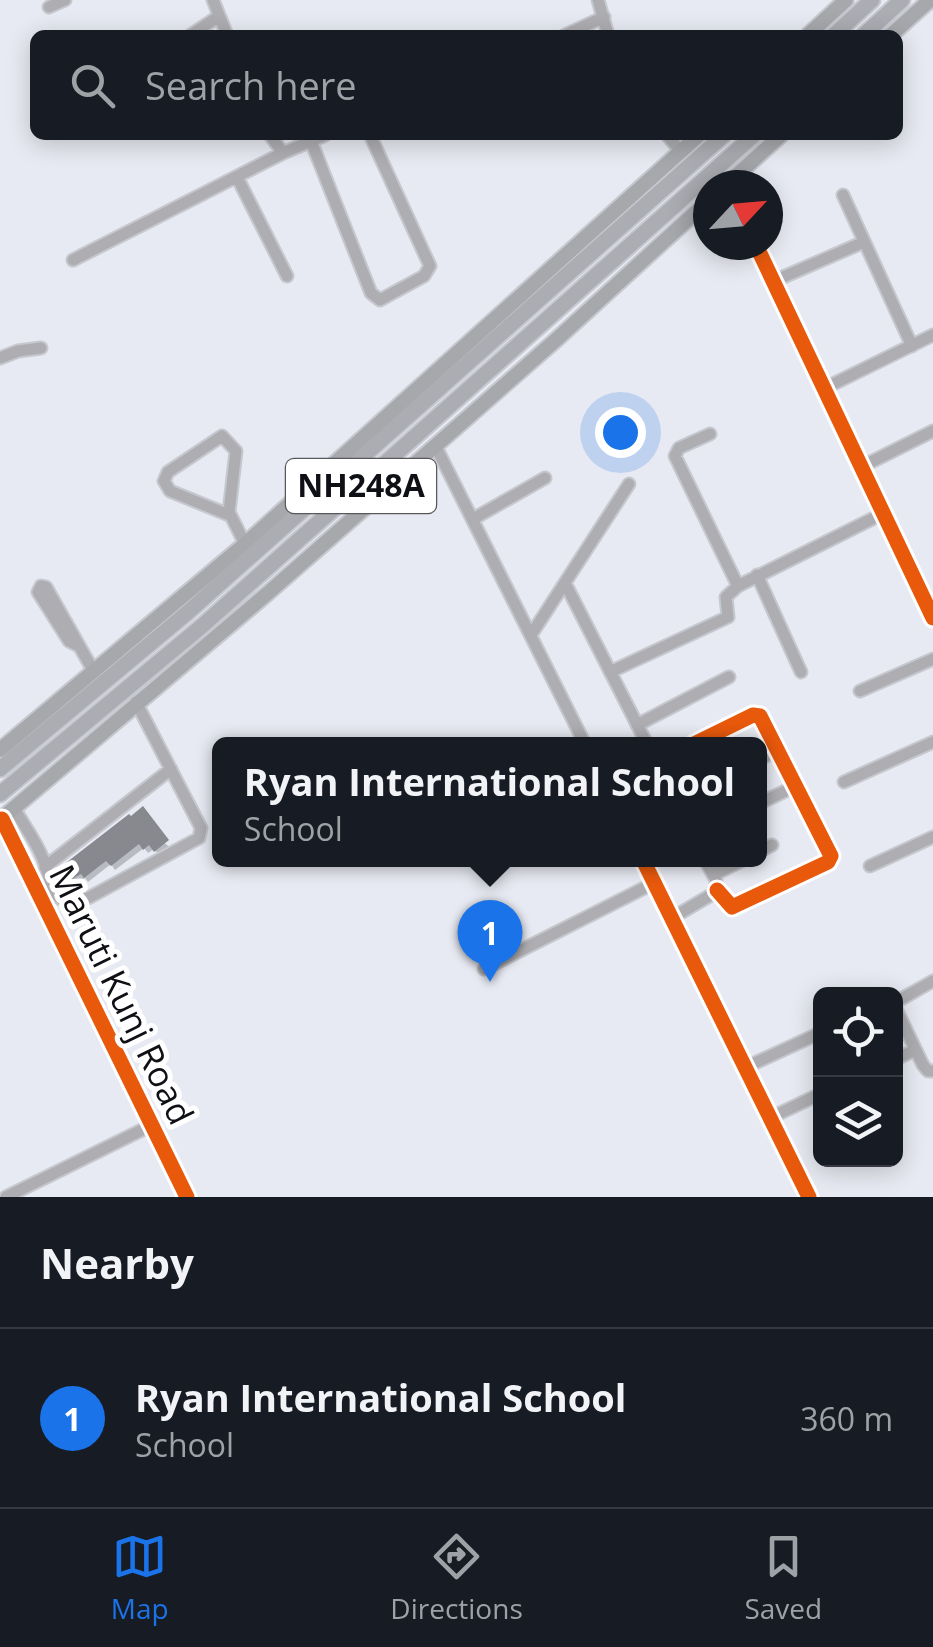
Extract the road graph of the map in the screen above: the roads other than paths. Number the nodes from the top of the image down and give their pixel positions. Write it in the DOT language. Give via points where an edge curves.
graph roads {
  1 [pos="65,0"];
  2 [pos="213,0"];
  3 [pos="598,0"];
  4 [pos="846,0"];
  5 [pos="872,0"];
  6 [pos="902,0"];
  7 [pos="930,0"];
  8 [pos="49,7"];
  9 [pos="219,16"];
  10 [pos="609,28"];
  11 [pos="198,30"];
  12 [pos="225,30"];
  13 [pos="813,30"];
  14 [pos="839,30"];
  15 [pos="869,30"];
  16 [pos="897,30"];
  17 [pos="273,140"];
  18 [pos="372,140"];
  19 [pos="671,140"];
  20 [pos="692,140"];
  21 [pos="719,140"];
  22 [pos="749,140"];
  23 [pos="776,140"];
  24 [pos="312,141"];
  25 [pos="681,152"];
  26 [pos="282,153"];
  27 [pos="742,170"];
  28 [pos="236,176"];
  29 [pos="842,196"];
  30 [pos="693,214"];
  31 [pos="864,242"];
  32 [pos="73,260"];
  33 [pos="764,260"];
  34 [pos="287,276"];
  35 [pos="774,281"];
  36 [pos="933,336"];
  37 [pos="912,346"];
  38 [pos="42,348"];
  39 [pos="0,358"];
  40 [pos="823,389"];
  41 [pos="933,431"];
  42 [pos="710,434"];
  43 [pos="435,445"];
  44 [pos="861,467"];
  45 [pos="545,478"];
  46 [pos="629,484"];
  47 [pos="884,513"];
  48 [pos="230,516"];
  49 [pos="472,519"];
  50 [pos="245,544"];
  51 [pos="757,576"];
  52 [pos="565,583"];
  53 [pos="738,586"];
  54 [pos="933,618"];
  55 [pos="531,635"];
  56 [pos="77,645"];
  57 [pos="933,659"];
  58 [pos="94,672"];
  59 [pos="610,672"];
  60 [pos="801,672"];
  61 [pos="728,677"];
  62 [pos="860,691"];
  63 [pos="136,702"];
  64 [pos="637,725"];
  65 [pos="582,737"];
  66 [pos="643,737"];
  67 [pos="709,737"];
  68 [pos="933,742"];
  69 [pos="0,750"];
  70 [pos="778,750"];
  71 [pos="767,756"];
  72 [pos="0,769"];
  73 [pos="171,769"];
  74 [pos="844,782"];
  75 [pos="796,786"];
  76 [pos="0,794"];
  77 [pos="767,800"];
  78 [pos="14,808"];
  79 [pos="1,820"];
  80 [pos="933,837"];
  81 [pos="45,866"];
  82 [pos="870,866"];
  83 [pos="646,867"];
  84 [pos="709,867"];
  85 [pos="730,867"];
  86 [pos="713,875"];
  87 [pos="654,882"];
  88 [pos="717,890"];
  89 [pos="672,918"];
  90 [pos="484,969"];
  91 [pos="933,981"];
  92 [pos="903,1000"];
  93 [pos="903,1021"];
  94 [pos="813,1036"];
  95 [pos="916,1050"];
  96 [pos="903,1056"];
  97 [pos="744,1068"];
  98 [pos="933,1071"];
  99 [pos="813,1097"];
  100 [pos="770,1118"];
  101 [pos="152,1125"];
  102 [pos="6,1197"];
  103 [pos="187,1197"];
  104 [pos="809,1197"];
  1 -- 8 [label="street"];
  2 -- 9 [label="street"];
  3 -- 10 [label="street"];
  4 -- 13 [label="main road"];
  5 -- 14 [label="highway"];
  6 -- 15 [label="highway"];
  7 -- 16 [label="main road"];
  9 -- 11 [label="street"];
  9 -- 12 [label="street"];
  17 -- 26 [label="street"];
  18 -- 24 [label="street" via="430,266 380,300 371,293"];
  19 -- 25 [label="street"];
  20 -- 25 [label="main road"];
  21 -- 72 [label="highway, NH248A" via="306,509"];
  22 -- 76 [label="highway, NH248A" via="202,626"];
  23 -- 27 [label="main road"];
  24 -- 26 [label="street"];
  25 -- 50 [label="main road"];
  26 -- 28 [label="street"];
  28 -- 32 [label="street"];
  28 -- 34 [label="street"];
  29 -- 31 [label="street"];
  30 -- 43 [label="main road"];
  31 -- 35 [label="street"];
  31 -- 37 [label="street"];
  33 -- 35 [label="street"];
  35 -- 40 [label="street"];
  36 -- 37 [label="street"];
  37 -- 40 [label="street"];
  38 -- 39 [label="street"];
  40 -- 44 [label="street"];
  41 -- 44 [label="street"];
  42 -- 53 [label="street" via="675,456"];
  43 -- 49 [label="street"];
  43 -- 63 [label="main road"];
  44 -- 47 [label="street"];
  45 -- 49 [label="street"];
  46 -- 52 [label="street"];
  47 -- 51 [label="street"];
  47 -- 54 [label="street"];
  48 -- 48 [label="street" via="236,456 222,436 164,481 170,492"];
  48 -- 50 [label="street"];
  49 -- 55 [label="street"];
  50 -- 58 [label="main road"];
  51 -- 53 [label="street"];
  51 -- 60 [label="street"];
  52 -- 55 [label="street"];
  52 -- 59 [label="street"];
  53 -- 59 [label="street" via="726,597 728,617"];
  55 -- 65 [label="street"];
  56 -- 56 [label="street" via="38,592 41,586 50,592"];
  56 -- 58 [label="street"];
  57 -- 62 [label="street"];
  58 -- 69 [label="main road"];
  59 -- 64 [label="street"];
  61 -- 64 [label="street"];
  63 -- 73 [label="street"];
  63 -- 78 [label="main road"];
  64 -- 66 [label="street"];
  67 -- 70 [label="street" via="757,715"];
  68 -- 74 [label="street"];
  70 -- 71 [label="street"];
  70 -- 75 [label="street"];
  73 -- 81 [label="street"];
  73 -- 81 [label="street" via="201,828 199,838 76,902 53,891"];
  75 -- 77 [label="street"];
  75 -- 88 [label="street" via="830,860 732,907"];
  78 -- 79 [label="main road"];
  78 -- 81 [label="street"];
  79 -- 101 [label="street, Maruti Kunj Road"];
  80 -- 82 [label="street"];
  83 -- 87 [label="street"];
  84 -- 86 [label="street"];
  85 -- 86 [label="street"];
  86 -- 88 [label="street"];
  87 -- 89 [label="street"];
  87 -- 90 [label="street"];
  88 -- 89 [label="street"];
  89 -- 97 [label="street"];
  91 -- 92 [label="street"];
  93 -- 95 [label="street"];
  94 -- 97 [label="street"];
  95 -- 96 [label="street"];
  95 -- 98 [label="street"];
  97 -- 100 [label="street"];
  99 -- 100 [label="street"];
  100 -- 104 [label="street"];
  101 -- 102 [label="street"];
  101 -- 103 [label="street, Maruti Kunj Road"];
}
